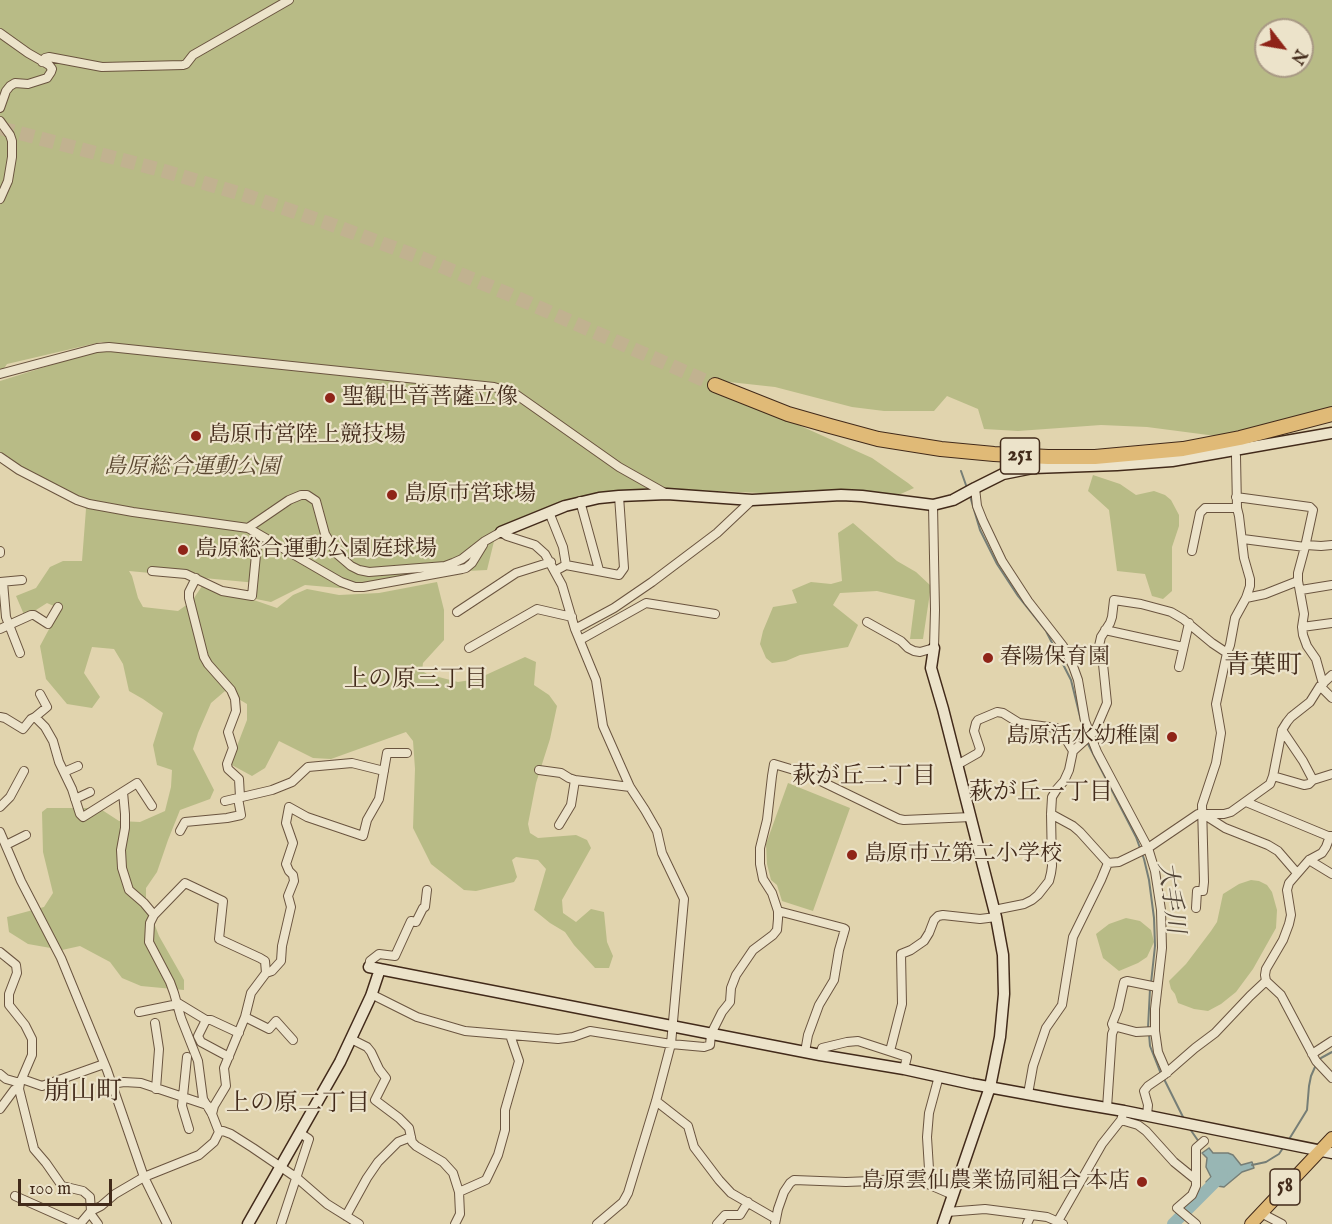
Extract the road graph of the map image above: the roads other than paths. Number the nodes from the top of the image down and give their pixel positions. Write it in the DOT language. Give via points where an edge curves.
graph roads {
  1 [pos="290,0"];
  2 [pos="0,33"];
  3 [pos="42,62"];
  4 [pos="0,108"];
  5 [pos="0,121"];
  6 [pos="0,199"];
  7 [pos="0,374"];
  8 [pos="715,385"];
  9 [pos="1332,414"];
  10 [pos="1332,433"];
  11 [pos="1236,456"];
  12 [pos="0,457"];
  13 [pos="970,490"];
  14 [pos="667,494"];
  15 [pos="619,496"];
  16 [pos="1236,498"];
  17 [pos="752,500"];
  18 [pos="580,501"];
  19 [pos="933,505"];
  20 [pos="1237,508"];
  21 [pos="549,512"];
  22 [pos="248,528"];
  23 [pos="501,532"];
  24 [pos="258,534"];
  25 [pos="1243,539"];
  26 [pos="485,541"];
  27 [pos="1332,545"];
  28 [pos="1305,546"];
  29 [pos="1192,551"];
  30 [pos="551,562"];
  31 [pos="566,565"];
  32 [pos="599,570"];
  33 [pos="152,571"];
  34 [pos="555,571"];
  35 [pos="196,578"];
  36 [pos="22,580"];
  37 [pos="1298,581"];
  38 [pos="2,582"];
  39 [pos="1332,585"];
  40 [pos="1300,590"];
  41 [pos="1246,598"];
  42 [pos="58,607"];
  43 [pos="457,612"];
  44 [pos="715,614"];
  45 [pos="572,617"];
  46 [pos="867,622"];
  47 [pos="1189,623"];
  48 [pos="1332,623"];
  49 [pos="9,626"];
  50 [pos="1302,627"];
  51 [pos="0,628"];
  52 [pos="575,629"];
  53 [pos="1105,630"];
  54 [pos="580,640"];
  55 [pos="1183,647"];
  56 [pos="469,648"];
  57 [pos="934,648"];
  58 [pos="20,653"];
  59 [pos="1227,653"];
  60 [pos="1179,667"];
  61 [pos="1332,675"];
  62 [pos="1321,685"];
  63 [pos="40,694"];
  64 [pos="1332,698"];
  65 [pos="0,717"];
  66 [pos="35,717"];
  67 [pos="1282,730"];
  68 [pos="1087,738"];
  69 [pos="1073,751"];
  70 [pos="406,753"];
  71 [pos="957,765"];
  72 [pos="78,766"];
  73 [pos="539,770"];
  74 [pos="24,771"];
  75 [pos="384,771"];
  76 [pos="64,772"];
  77 [pos="1332,774"];
  78 [pos="1273,776"];
  79 [pos="575,780"];
  80 [pos="1313,780"];
  81 [pos="630,788"];
  82 [pos="90,792"];
  83 [pos="123,792"];
  84 [pos="239,798"];
  85 [pos="75,799"];
  86 [pos="225,801"];
  87 [pos="1246,802"];
  88 [pos="152,806"];
  89 [pos="0,807"];
  90 [pos="1202,813"];
  91 [pos="1051,814"];
  92 [pos="971,817"];
  93 [pos="559,825"];
  94 [pos="180,831"];
  95 [pos="0,832"];
  96 [pos="26,834"];
  97 [pos="1331,836"];
  98 [pos="6,845"];
  99 [pos="1144,850"];
  100 [pos="1309,860"];
  101 [pos="1108,863"];
  102 [pos="1297,873"];
  103 [pos="1332,874"];
  104 [pos="427,890"];
  105 [pos="1196,908"];
  106 [pos="778,911"];
  107 [pos="995,914"];
  108 [pos="154,915"];
  109 [pos="0,952"];
  110 [pos="375,968"];
  111 [pos="266,973"];
  112 [pos="1266,981"];
  113 [pos="1153,986"];
  114 [pos="371,994"];
  115 [pos="178,1004"];
  116 [pos="139,1012"];
  117 [pos="245,1017"];
  118 [pos="206,1020"];
  119 [pos="155,1023"];
  120 [pos="672,1027"];
  121 [pos="1114,1029"];
  122 [pos="1150,1031"];
  123 [pos="239,1034"];
  124 [pos="711,1034"];
  125 [pos="510,1035"];
  126 [pos="351,1039"];
  127 [pos="293,1040"];
  128 [pos="1332,1041"];
  129 [pos="671,1044"];
  130 [pos="890,1051"];
  131 [pos="805,1052"];
  132 [pos="820,1055"];
  133 [pos="187,1057"];
  134 [pos="229,1057"];
  135 [pos="1316,1060"];
  136 [pos="104,1064"];
  137 [pos="904,1069"];
  138 [pos="0,1074"];
  139 [pos="939,1076"];
  140 [pos="1163,1076"];
  141 [pos="1332,1078"];
  142 [pos="20,1083"];
  143 [pos="112,1084"];
  144 [pos="990,1087"];
  145 [pos="156,1089"];
  146 [pos="1028,1094"];
  147 [pos="183,1097"];
  148 [pos="656,1101"];
  149 [pos="207,1105"];
  150 [pos="1107,1108"];
  151 [pos="0,1109"];
  152 [pos="212,1114"];
  153 [pos="1123,1115"];
  154 [pos="1147,1115"];
  155 [pos="189,1129"];
  156 [pos="219,1132"];
  157 [pos="300,1133"];
  158 [pos="411,1137"];
  159 [pos="1332,1137"];
  160 [pos="1204,1141"];
  161 [pos="1326,1152"];
  162 [pos="281,1167"];
  163 [pos="144,1177"];
  164 [pos="297,1178"];
  165 [pos="1196,1179"];
  166 [pos="930,1185"];
  167 [pos="459,1192"];
  168 [pos="953,1195"];
  169 [pos="15,1196"];
  170 [pos="748,1202"];
  171 [pos="91,1212"];
  172 [pos="947,1212"];
  173 [pos="1262,1213"];
  174 [pos="1031,1215"];
  175 [pos="346,1216"];
  176 [pos="1184,1217"];
  177 [pos="776,1222"];
  178 [pos="1061,1223"];
  179 [pos="79,1224"];
  180 [pos="98,1224"];
  181 [pos="168,1224"];
  182 [pos="248,1224"];
  183 [pos="281,1224"];
  184 [pos="359,1224"];
  185 [pos="454,1224"];
  186 [pos="597,1224"];
  187 [pos="717,1224"];
  188 [pos="943,1224"];
  189 [pos="1027,1224"];
  190 [pos="1196,1224"];
  191 [pos="1251,1224"];
  192 [pos="1282,1224"];
  1 -- 3 [label="street" via="193,55 183,65 102,67 49,57"];
  2 -- 3 [label="street"];
  3 -- 4 [label="street" via="52,69 47,78 10,86"];
  5 -- 6 [label="street" via="12,141 12,157"];
  7 -- 14 [label="street" via="109,347 494,387 514,393 620,467"];
  8 -- 9 [label="highway, 251" via="788,414 878,439 941,449 1048,457 1183,449"];
  10 -- 13 [label="street" via="1172,460 1033,468 1003,474"];
  11 -- 16 [label="street"];
  12 -- 22 [label="street" via="89,504"];
  13 -- 19 [label="street"];
  13 -- 68 [label="street" via="1002,561 1073,666"];
  14 -- 15 [label="street"];
  14 -- 17 [label="street"];
  15 -- 18 [label="street"];
  15 -- 32 [label="street" via="624,568 619,575"];
  16 -- 20 [label="street"];
  16 -- 28 [label="street" via="1312,508"];
  17 -- 19 [label="street" via="841,495"];
  17 -- 52 [label="street" via="717,533 652,582"];
  18 -- 21 [label="street"];
  18 -- 32 [label="street"];
  19 -- 57 [label="street"];
  20 -- 25 [label="street"];
  20 -- 29 [label="street" via="1205,508 1200,513"];
  21 -- 23 [label="street"];
  21 -- 31 [label="street"];
  22 -- 24 [label="street"];
  22 -- 26 [label="street" via="289,500 307,495 316,501 337,554 351,566 369,572 445,566 462,559"];
  23 -- 26 [label="street"];
  23 -- 30 [label="street" via="535,545"];
  24 -- 26 [label="street" via="341,582 363,587 466,568"];
  24 -- 35 [label="street" via="252,596 222,591"];
  25 -- 28 [label="street"];
  25 -- 41 [label="street" via="1250,579"];
  27 -- 28 [label="street"];
  28 -- 37 [label="street"];
  30 -- 34 [label="street"];
  30 -- 43 [label="street" via="516,573"];
  31 -- 32 [label="street"];
  31 -- 34 [label="street"];
  33 -- 35 [label="street"];
  34 -- 45 [label="street"];
  35 -- 84 [label="street" via="189,598 204,657 235,699 236,711 228,732 232,748 227,764 239,778"];
  36 -- 38 [label="street"];
  37 -- 40 [label="street"];
  37 -- 41 [label="street"];
  38 -- 49 [label="street"];
  39 -- 40 [label="street"];
  40 -- 50 [label="street"];
  41 -- 59 [label="street" via="1235,618"];
  42 -- 49 [label="street" via="48,624 31,615"];
  44 -- 54 [label="street" via="646,603"];
  45 -- 52 [label="street"];
  45 -- 56 [label="street" via="537,609"];
  46 -- 57 [label="street" via="914,651"];
  47 -- 53 [label="street" via="1171,612 1114,600"];
  47 -- 55 [label="street"];
  47 -- 59 [label="street"];
  48 -- 50 [label="street"];
  49 -- 51 [label="street"];
  49 -- 58 [label="street"];
  50 -- 62 [label="street" via="1307,646 1316,659"];
  52 -- 54 [label="street"];
  53 -- 55 [label="street"];
  53 -- 68 [label="street" via="1099,646 1107,703 1098,726"];
  54 -- 81 [label="street" via="596,680 603,726"];
  55 -- 60 [label="street"];
  57 -- 71 [label="street" via="931,668"];
  59 -- 90 [label="street" via="1216,704 1221,733"];
  61 -- 62 [label="street"];
  62 -- 64 [label="street"];
  62 -- 67 [label="street"];
  63 -- 66 [label="street" via="48,707"];
  65 -- 66 [label="street" via="24,729"];
  66 -- 76 [label="street" via="53,741"];
  67 -- 78 [label="street"];
  67 -- 80 [label="street"];
  68 -- 69 [label="street"];
  68 -- 99 [label="street"];
  69 -- 71 [label="street" via="1056,728 1019,723 997,712 975,723 980,749"];
  69 -- 91 [label="street" via="1070,770 1052,796"];
  70 -- 75 [label="street" via="387,753"];
  71 -- 92 [label="street"];
  72 -- 76 [label="street"];
  73 -- 79 [label="street"];
  74 -- 89 [label="street"];
  75 -- 84 [label="street" via="351,763 308,767 292,782"];
  75 -- 111 [label="street" via="379,799 363,836 289,807 286,823 293,843 286,864 294,881 288,896 291,908 281,961"];
  76 -- 85 [label="street"];
  77 -- 80 [label="street"];
  78 -- 80 [label="street" via="1304,785"];
  78 -- 87 [label="street" via="1267,787"];
  79 -- 81 [label="street"];
  79 -- 93 [label="street" via="571,806"];
  81 -- 120 [label="street" via="657,831 662,854 684,899"];
  82 -- 85 [label="street"];
  83 -- 85 [label="street" via="83,817"];
  83 -- 88 [label="street" via="137,783"];
  83 -- 108 [label="street" via="122,868 129,890"];
  84 -- 86 [label="street"];
  84 -- 94 [label="street" via="241,815 184,822"];
  87 -- 90 [label="street" via="1224,814"];
  87 -- 97 [label="street"];
  90 -- 99 [label="street"];
  90 -- 102 [label="street" via="1225,828 1278,851"];
  90 -- 105 [label="street" via="1204,882 1203,891 1197,891"];
  91 -- 101 [label="street" via="1080,832"];
  91 -- 107 [label="street" via="1052,866 1048,881 1032,900"];
  92 -- 106 [label="street" via="899,819 804,773 774,764 760,864"];
  92 -- 107 [label="street"];
  95 -- 98 [label="street"];
  96 -- 98 [label="street"];
  97 -- 100 [label="street" via="1322,854"];
  98 -- 136 [label="street" via="62,958"];
  99 -- 101 [label="street"];
  99 -- 113 [label="street" via="1155,871 1161,910 1162,948"];
  100 -- 102 [label="street"];
  100 -- 103 [label="street"];
  101 -- 146 [label="street" via="1073,937 1062,1005 1046,1028"];
  102 -- 112 [label="street" via="1288,886 1289,924 1266,969"];
  104 -- 110 [label="street" via="425,907 417,922 411,921 396,956 379,954 370,961"];
  106 -- 124 [label="street" via="777,930 753,950 736,975 730,1002"];
  106 -- 131 [label="street" via="845,931 834,980 819,1005"];
  107 -- 130 [label="street" via="980,919 938,916 924,940 901,954 902,1004"];
  107 -- 144 [label="street" via="1003,955 1004,994"];
  108 -- 111 [label="street" via="185,883 223,901 219,939 265,961"];
  108 -- 115 [label="street" via="149,942"];
  109 -- 142 [label="street" via="15,965 17,973 9,1005 32,1039 32,1055"];
  110 -- 114 [label="street"];
  110 -- 120 [label="street"];
  111 -- 117 [label="street" via="251,993"];
  112 -- 135 [label="street" via="1281,995"];
  112 -- 140 [label="street" via="1215,1033"];
  113 -- 121 [label="street" via="1125,982 1112,1024"];
  113 -- 122 [label="street" via="1155,1009"];
  114 -- 125 [label="street" via="417,1017 465,1031"];
  114 -- 126 [label="street"];
  115 -- 116 [label="street"];
  115 -- 118 [label="street"];
  115 -- 149 [label="street" via="198,1062"];
  117 -- 123 [label="street"];
  117 -- 127 [label="street" via="269,1029 276,1021"];
  118 -- 123 [label="street"];
  118 -- 134 [label="street" via="198,1036 201,1042"];
  119 -- 145 [label="street" via="159,1049"];
  120 -- 124 [label="street"];
  120 -- 129 [label="street"];
  121 -- 122 [label="street"];
  121 -- 150 [label="street"];
  122 -- 140 [label="street"];
  123 -- 134 [label="street"];
  124 -- 129 [label="street" via="711,1045 704,1047"];
  124 -- 131 [label="street"];
  125 -- 129 [label="street" via="558,1038 590,1031"];
  125 -- 167 [label="street" via="519,1061 498,1155 486,1180"];
  126 -- 157 [label="street"];
  126 -- 158 [label="street" via="367,1047 386,1078 375,1100 409,1128"];
  128 -- 135 [label="street"];
  129 -- 148 [label="street"];
  130 -- 132 [label="street" via="854,1041 822,1048"];
  130 -- 137 [label="street" via="907,1058"];
  131 -- 132 [label="street"];
  132 -- 137 [label="street"];
  133 -- 147 [label="street"];
  134 -- 152 [label="street" via="224,1068 226,1086"];
  135 -- 141 [label="street"];
  136 -- 142 [label="street" via="42,1086"];
  136 -- 143 [label="street"];
  137 -- 139 [label="street"];
  138 -- 142 [label="street"];
  139 -- 144 [label="street"];
  139 -- 166 [label="street" via="927,1137"];
  140 -- 154 [label="street" via="1144,1091"];
  142 -- 151 [label="street"];
  142 -- 171 [label="street" via="34,1149 62,1186 83,1191 90,1197"];
  143 -- 145 [label="street" via="133,1082"];
  143 -- 163 [label="street"];
  144 -- 146 [label="street"];
  144 -- 168 [label="street"];
  145 -- 147 [label="street"];
  146 -- 150 [label="street"];
  147 -- 149 [label="street"];
  147 -- 155 [label="street"];
  148 -- 170 [label="street" via="688,1126 694,1147 719,1180 731,1193"];
  148 -- 186 [label="street" via="628,1193"];
  149 -- 152 [label="street"];
  150 -- 153 [label="street"];
  152 -- 156 [label="street"];
  153 -- 154 [label="street"];
  153 -- 165 [label="street" via="1146,1131"];
  153 -- 178 [label="street" via="1102,1144"];
  154 -- 161 [label="street"];
  156 -- 162 [label="street" via="231,1134"];
  156 -- 163 [label="street" via="199,1155"];
  157 -- 162 [label="street"];
  157 -- 164 [label="street" via="309,1139"];
  158 -- 167 [label="street" via="416,1146 453,1173"];
  158 -- 175 [label="street" via="398,1142 378,1162"];
  159 -- 161 [label="main road, 58"];
  160 -- 165 [label="street" via="1196,1148"];
  161 -- 173 [label="main road, 58"];
  162 -- 164 [label="street"];
  162 -- 182 [label="street"];
  163 -- 171 [label="street"];
  163 -- 181 [label="street"];
  164 -- 175 [label="street"];
  164 -- 183 [label="street"];
  165 -- 176 [label="street" via="1192,1195 1177,1208"];
  166 -- 168 [label="street"];
  166 -- 177 [label="street" via="904,1178 794,1180 784,1192"];
  167 -- 185 [label="street" via="460,1214"];
  168 -- 172 [label="street"];
  169 -- 179 [label="street"];
  170 -- 177 [label="street"];
  170 -- 187 [label="street" via="740,1215 725,1215"];
  171 -- 179 [label="street"];
  171 -- 180 [label="street"];
  172 -- 174 [label="street" via="985,1209"];
  172 -- 188 [label="street"];
  173 -- 191 [label="main road, 58"];
  173 -- 192 [label="street"];
  174 -- 178 [label="street"];
  174 -- 189 [label="street"];
  175 -- 184 [label="street"];
  176 -- 190 [label="street"];
}
